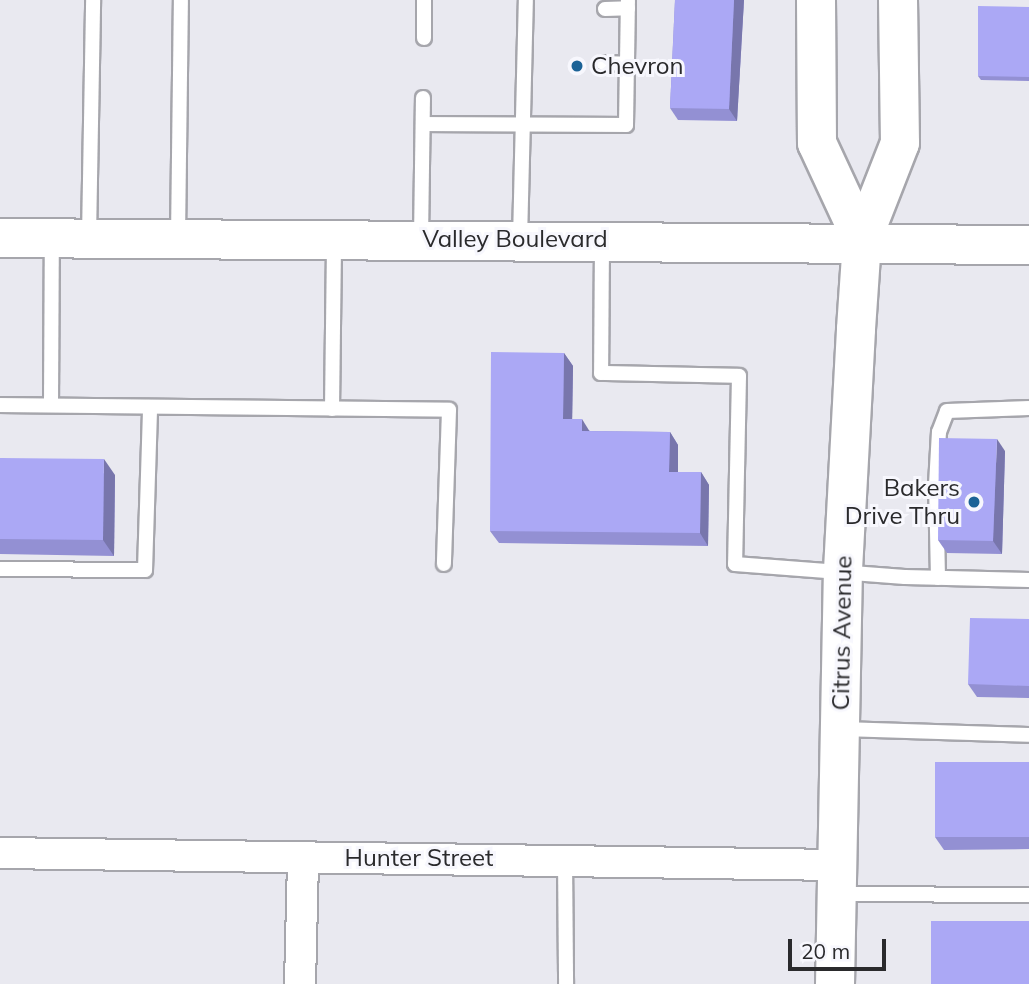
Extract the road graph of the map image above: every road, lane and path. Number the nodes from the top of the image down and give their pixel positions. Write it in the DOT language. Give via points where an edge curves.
graph roads {
  1 [pos="93,0"];
  2 [pos="181,0"];
  3 [pos="424,0"];
  4 [pos="816,0"];
  5 [pos="898,0"];
  6 [pos="628,4"];
  7 [pos="530,6"];
  8 [pos="605,9"];
  9 [pos="424,38"];
  10 [pos="603,63"];
  11 [pos="627,64"];
  12 [pos="423,98"];
  13 [pos="423,124"];
  14 [pos="523,124"];
  15 [pos="0,238"];
  16 [pos="51,239"];
  17 [pos="89,239"];
  18 [pos="334,239"];
  19 [pos="421,239"];
  20 [pos="178,240"];
  21 [pos="520,240"];
  22 [pos="602,240"];
  23 [pos="862,240"];
  24 [pos="1029,244"];
  25 [pos="0,405"];
  26 [pos="51,405"];
  27 [pos="150,407"];
  28 [pos="1029,408"];
  29 [pos="332,409"];
  30 [pos="444,564"];
  31 [pos="0,569"];
  32 [pos="843,570"];
  33 [pos="938,578"];
  34 [pos="1029,580"];
  35 [pos="840,729"];
  36 [pos="1029,735"];
  37 [pos="0,853"];
  38 [pos="303,858"];
  39 [pos="565,859"];
  40 [pos="837,879"];
  41 [pos="1029,895"];
  42 [pos="300,984"];
  43 [pos="566,984"];
  44 [pos="835,984"];
  1 -- 17 [label="lane"];
  2 -- 20 [label="lane"];
  3 -- 9 [label="lane"];
  4 -- 23 [label="main road, Citrus Avenue" via="817,143"];
  5 -- 23 [label="main road, Citrus Avenue" via="900,143"];
  6 -- 8 [label="lane"];
  6 -- 11 [label="lane"];
  7 -- 14 [label="lane"];
  10 -- 11 [label="lane"];
  11 -- 14 [label="lane" via="626,125"];
  12 -- 13 [label="lane"];
  13 -- 14 [label="lane"];
  13 -- 19 [label="lane"];
  14 -- 21 [label="lane"];
  15 -- 16 [label="main road, Valley Boulevard"];
  16 -- 17 [label="main road, Valley Boulevard"];
  16 -- 26 [label="lane"];
  17 -- 20 [label="main road, Valley Boulevard"];
  18 -- 19 [label="main road, Valley Boulevard"];
  18 -- 20 [label="main road, Valley Boulevard"];
  18 -- 29 [label="lane"];
  19 -- 21 [label="main road, Valley Boulevard"];
  21 -- 22 [label="main road, Valley Boulevard"];
  22 -- 23 [label="main road, Valley Boulevard"];
  22 -- 32 [label="lane" via="601,373 739,376 735,564"];
  23 -- 24 [label="main road, Valley Boulevard"];
  23 -- 32 [label="main road, Citrus Avenue"];
  25 -- 26 [label="lane"];
  26 -- 27 [label="lane"];
  27 -- 29 [label="lane"];
  27 -- 31 [label="lane" via="145,570"];
  28 -- 33 [label="lane" via="947,411 939,432 936,485"];
  29 -- 30 [label="lane" via="449,410"];
  32 -- 33 [label="lane"];
  32 -- 35 [label="main road, Citrus Avenue"];
  33 -- 34 [label="lane"];
  35 -- 36 [label="lane"];
  35 -- 40 [label="main road, Citrus Avenue"];
  37 -- 38 [label="street, Hunter Street"];
  38 -- 39 [label="street, Hunter Street"];
  38 -- 42 [label="street"];
  39 -- 40 [label="street, Hunter Street"];
  39 -- 43 [label="lane"];
  40 -- 41 [label="lane"];
  40 -- 44 [label="main road, Citrus Avenue"];
}
